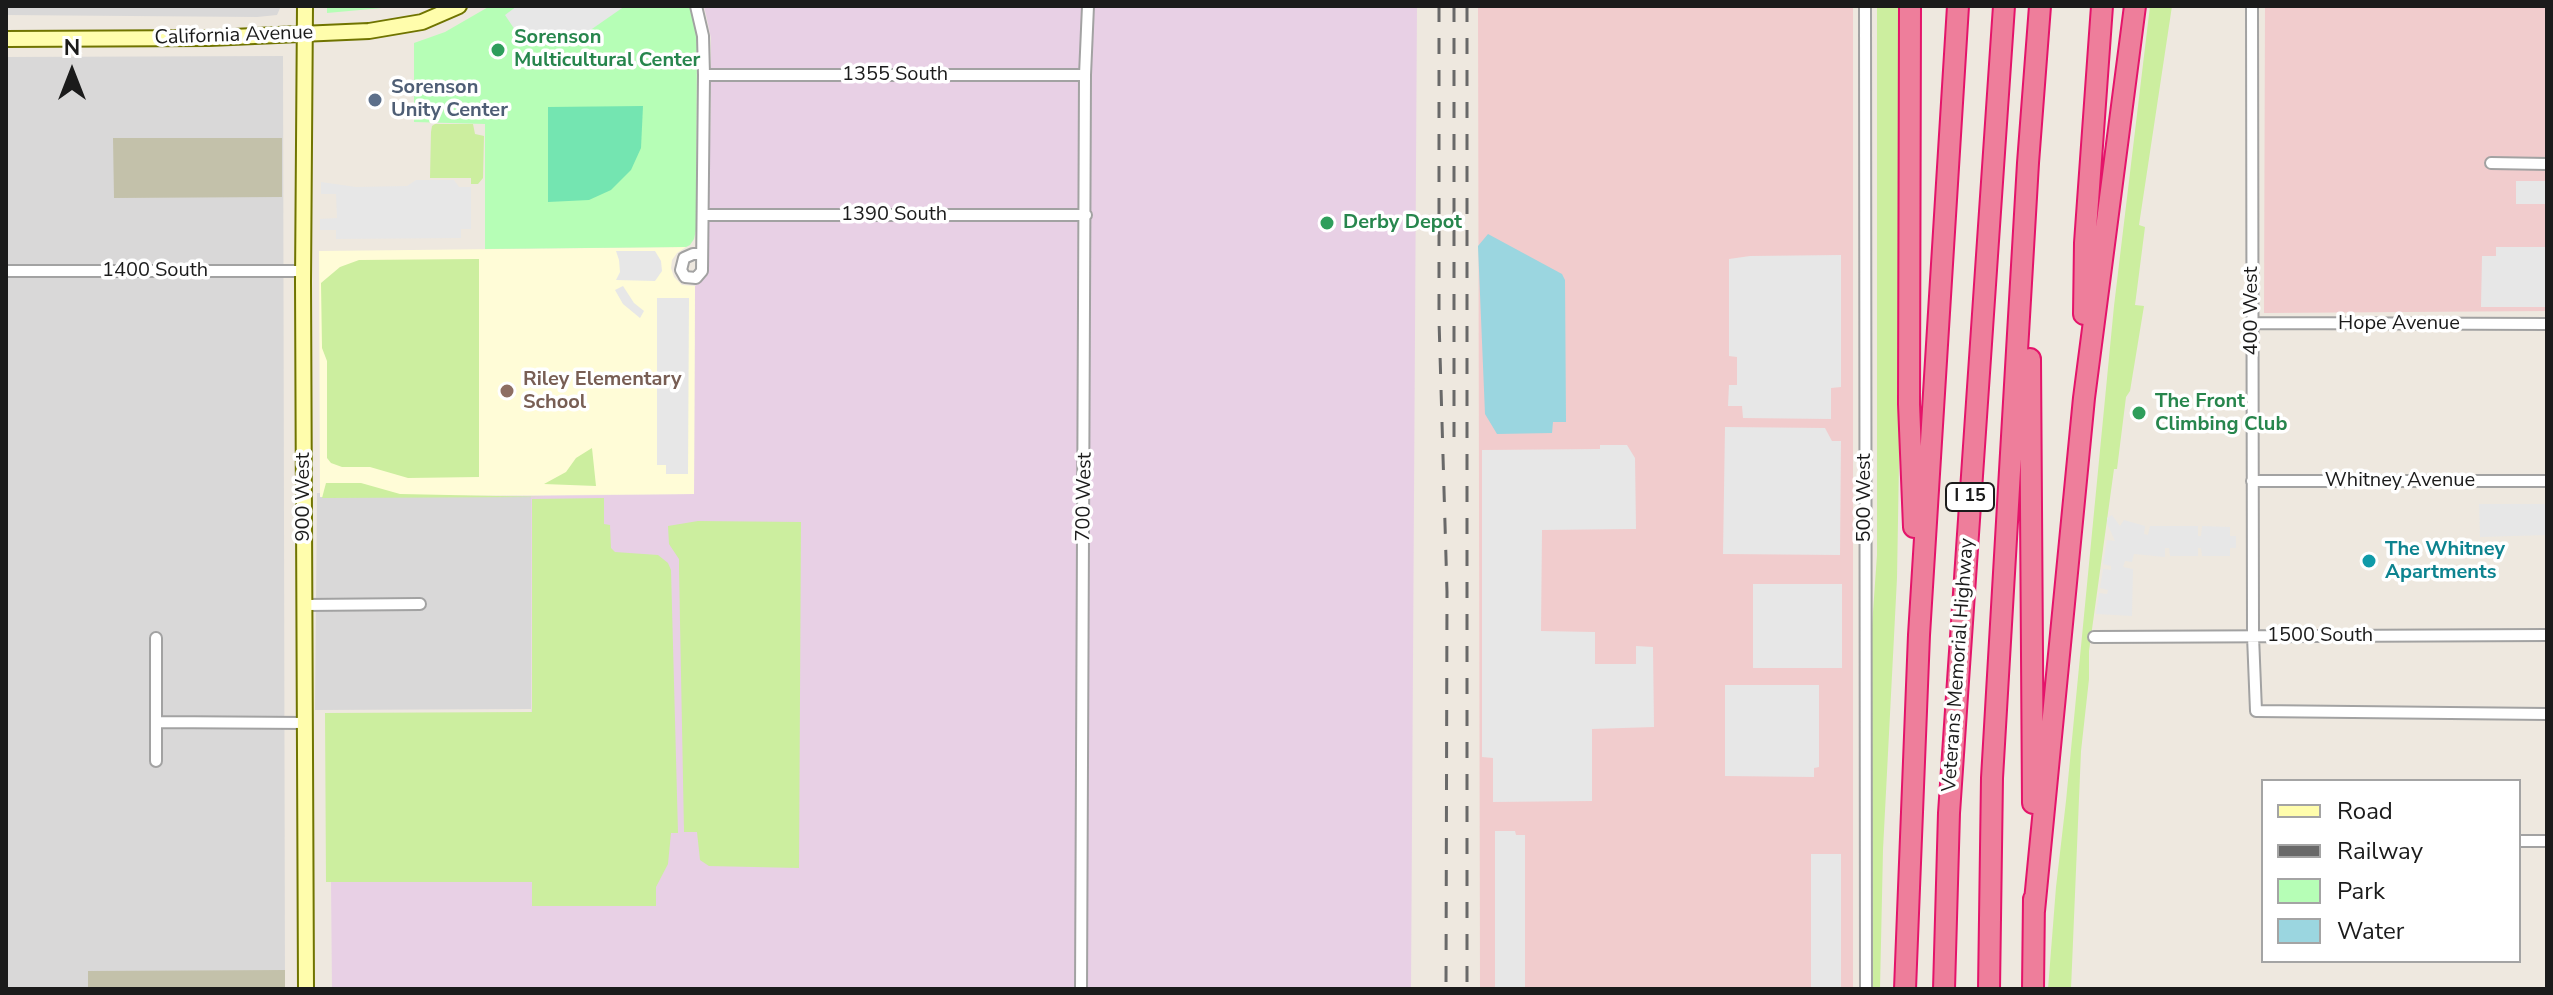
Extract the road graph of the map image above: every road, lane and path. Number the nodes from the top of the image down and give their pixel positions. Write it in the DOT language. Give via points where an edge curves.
graph roads {
  1 [pos="305,6"];
  2 [pos="459,6"];
  3 [pos="696,6"];
  4 [pos="1088,6"];
  5 [pos="1865,6"];
  6 [pos="1910,6"];
  7 [pos="1958,6"];
  8 [pos="2004,6"];
  9 [pos="2040,6"];
  10 [pos="2102,6"];
  11 [pos="2135,6"];
  12 [pos="2252,6"];
  13 [pos="304,34"];
  14 [pos="6,39"];
  15 [pos="704,75"];
  16 [pos="1085,75"];
  17 [pos="2028,163"];
  18 [pos="2491,163"];
  19 [pos="2547,164"];
  20 [pos="703,215"];
  21 [pos="1086,215"];
  22 [pos="702,254"];
  23 [pos="6,271"];
  24 [pos="303,271"];
  25 [pos="2252,323"];
  26 [pos="2547,324"];
  27 [pos="2084,398"];
  28 [pos="2252,481"];
  29 [pos="2547,481"];
  30 [pos="420,604"];
  31 [pos="305,605"];
  32 [pos="1919,635"];
  33 [pos="2547,635"];
  34 [pos="2253,636"];
  35 [pos="2094,637"];
  36 [pos="156,638"];
  37 [pos="2547,714"];
  38 [pos="156,722"];
  39 [pos="306,723"];
  40 [pos="156,761"];
  41 [pos="2521,841"];
  42 [pos="2547,841"];
  43 [pos="2034,911"];
  44 [pos="306,989"];
  45 [pos="1081,989"];
  46 [pos="1866,989"];
  47 [pos="1905,989"];
  48 [pos="1944,989"];
  49 [pos="1989,989"];
  50 [pos="2033,989"];
  1 -- 13 [label="main road, 900 West"];
  2 -- 13 [label="main road, California Avenue" via="394,28"];
  3 -- 15 [label="street"];
  4 -- 16 [label="street, 700 West"];
  5 -- 46 [label="street, 500 West"];
  6 -- 32 [label="highway" via="1909,404"];
  7 -- 32 [label="highway"];
  8 -- 48 [label="highway, Veterans Memorial Highway / I 15" via="1949,813"];
  9 -- 17 [label="highway, Veterans Memorial Highway / I 15"];
  10 -- 27 [label="highway" via="2085,243"];
  11 -- 27 [label="highway"];
  12 -- 25 [label="street, 400 West"];
  13 -- 14 [label="main road, California Avenue"];
  13 -- 24 [label="main road, 900 West"];
  15 -- 16 [label="street, 1355 South"];
  15 -- 20 [label="street"];
  16 -- 21 [label="street, 700 West"];
  17 -- 43 [label="highway"];
  17 -- 49 [label="highway, Veterans Memorial Highway / I 15" via="1992,778"];
  18 -- 19 [label="street"];
  20 -- 21 [label="street, 1390 South"];
  20 -- 22 [label="street"];
  21 -- 45 [label="street, 700 West"];
  23 -- 24 [label="street, 1400 South"];
  24 -- 31 [label="main road, 900 West"];
  25 -- 26 [label="street, Hope Avenue"];
  25 -- 28 [label="street, 400 West"];
  27 -- 43 [label="highway"];
  28 -- 29 [label="street, Whitney Avenue"];
  28 -- 34 [label="street, 400 West"];
  30 -- 31 [label="street"];
  31 -- 39 [label="main road, 900 West"];
  32 -- 47 [label="highway"];
  33 -- 34 [label="street, 1500 South"];
  34 -- 35 [label="street, 1500 South"];
  34 -- 37 [label="street, 400 West" via="2256,711"];
  36 -- 38 [label="street"];
  38 -- 39 [label="street"];
  38 -- 40 [label="street"];
  39 -- 44 [label="main road, 900 West"];
  41 -- 42 [label="street"];
  43 -- 50 [label="highway"];
}
